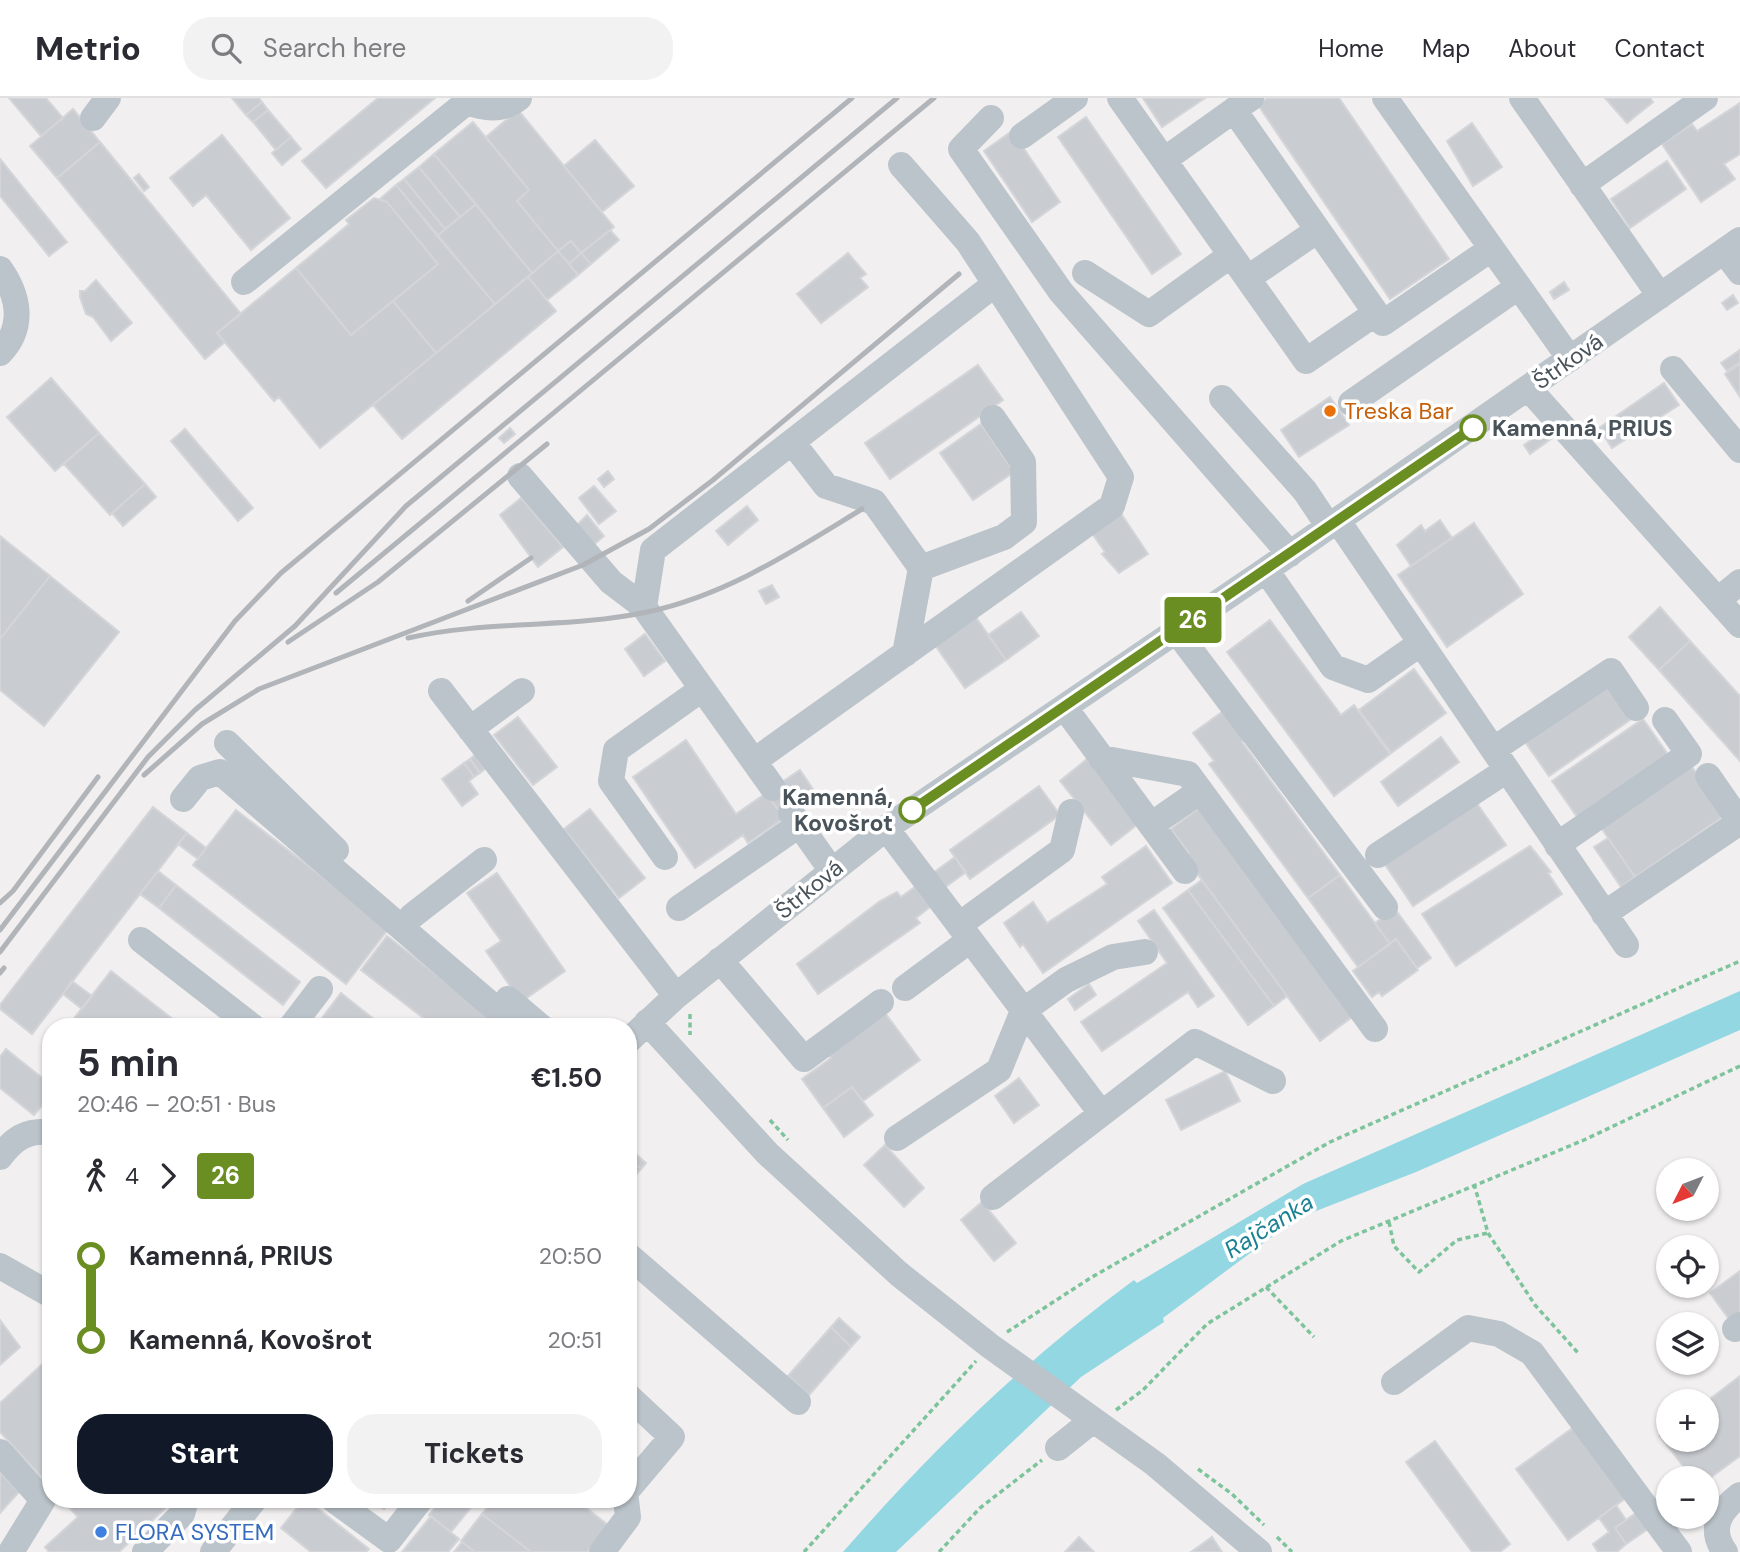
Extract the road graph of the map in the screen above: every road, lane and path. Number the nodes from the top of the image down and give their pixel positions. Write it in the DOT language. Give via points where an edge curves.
graph roads {
  1 [pos="519,98"];
  2 [pos="1075,98"];
  3 [pos="1120,98"];
  4 [pos="1385,98"];
  5 [pos="1522,98"];
  6 [pos="1705,98"];
  7 [pos="465,100"];
  8 [pos="1242,104"];
  9 [pos="991,118"];
  10 [pos="1022,136"];
  11 [pos="1164,160"];
  12 [pos="901,165"];
  13 [pos="1582,185"];
  14 [pos="1318,230"];
  15 [pos="1732,245"];
  16 [pos="1491,249"];
  17 [pos="1231,255"];
  18 [pos="0,269"];
  19 [pos="1740,272"];
  20 [pos="1085,273"];
  21 [pos="1248,278"];
  22 [pos="244,282"];
  23 [pos="995,284"];
  24 [pos="1518,287"];
  25 [pos="1660,296"];
  26 [pos="1376,313"];
  27 [pos="0,352"];
  28 [pos="1570,359"];
  29 [pos="1673,369"];
  30 [pos="1528,389"];
  31 [pos="1222,398"];
  32 [pos="1351,403"];
  33 [pos="993,418"];
  34 [pos="792,442"];
  35 [pos="1740,450"];
  36 [pos="520,476"];
  37 [pos="1334,524"];
  38 [pos="1290,554"];
  39 [pos="921,568"];
  40 [pos="1266,570"];
  41 [pos="1740,582"];
  42 [pos="1718,600"];
  43 [pos="644,607"];
  44 [pos="1740,625"];
  45 [pos="1177,632"];
  46 [pos="1421,643"];
  47 [pos="905,654"];
  48 [pos="702,689"];
  49 [pos="441,691"];
  50 [pos="522,691"];
  51 [pos="1636,708"];
  52 [pos="1065,709"];
  53 [pos="1665,720"];
  54 [pos="470,729"];
  55 [pos="227,743"];
  56 [pos="1101,758"];
  57 [pos="1500,760"];
  58 [pos="754,761"];
  59 [pos="1708,776"];
  60 [pos="773,788"];
  61 [pos="1200,791"];
  62 [pos="183,799"];
  63 [pos="1071,812"];
  64 [pos="1740,822"];
  65 [pos="1152,825"];
  66 [pos="886,828"];
  67 [pos="1557,845"];
  68 [pos="1378,855"];
  69 [pos="665,857"];
  70 [pos="484,860"];
  71 [pos="832,871"];
  72 [pos="1185,871"];
  73 [pos="1385,907"];
  74 [pos="679,908"];
  75 [pos="1605,914"];
  76 [pos="412,916"];
  77 [pos="964,932"];
  78 [pos="141,940"];
  79 [pos="1626,945"];
  80 [pos="1145,951"];
  81 [pos="719,960"];
  82 [pos="1740,961"];
  83 [pos="905,988"];
  84 [pos="320,989"];
  85 [pos="676,996"];
  86 [pos="881,1002"];
  87 [pos="1023,1011"];
  88 [pos="241,1018"];
  89 [pos="298,1018"];
  90 [pos="507,1018"];
  91 [pos="531,1018"];
  92 [pos="647,1023"];
  93 [pos="1375,1029"];
  94 [pos="637,1032"];
  95 [pos="1740,1066"];
  96 [pos="1273,1081"];
  97 [pos="1101,1113"];
  98 [pos="42,1132"];
  99 [pos="897,1138"];
  100 [pos="0,1157"];
  101 [pos="1474,1184"];
  102 [pos="993,1197"];
  103 [pos="1389,1221"];
  104 [pos="1488,1233"];
  105 [pos="637,1263"];
  106 [pos="0,1266"];
  107 [pos="1266,1287"];
  108 [pos="42,1289"];
  109 [pos="1314,1337"];
  110 [pos="995,1350"];
  111 [pos="1579,1354"];
  112 [pos="1394,1382"];
  113 [pos="798,1402"];
  114 [pos="637,1404"];
  115 [pos="1086,1415"];
  116 [pos="1058,1448"];
  117 [pos="0,1452"];
  118 [pos="637,1478"];
  119 [pos="1740,1495"];
  120 [pos="42,1499"];
  121 [pos="42,1502"];
  122 [pos="184,1508"];
  123 [pos="248,1508"];
  124 [pos="345,1508"];
  125 [pos="414,1508"];
  126 [pos="626,1508"];
  127 [pos="1740,1547"];
  128 [pos="11,1552"];
  129 [pos="145,1552"];
  130 [pos="213,1552"];
  131 [pos="602,1552"];
  132 [pos="804,1552"];
  133 [pos="939,1552"];
  134 [pos="1259,1552"];
  135 [pos="1679,1552"];
  136 [pos="1725,1552"];
  137 [pos="1732,1552"];
  1 -- 7 [label="street" via="486,109"];
  2 -- 10 [label="street"];
  3 -- 11 [label="street"];
  4 -- 16 [label="street"];
  5 -- 13 [label="street"];
  6 -- 13 [label="street"];
  7 -- 22 [label="street"];
  8 -- 11 [label="street"];
  8 -- 14 [label="street"];
  9 -- 38 [label="street" via="961,149 968,160 1060,292"];
  11 -- 17 [label="street"];
  12 -- 23 [label="street" via="968,242"];
  13 -- 25 [label="street"];
  14 -- 21 [label="street"];
  14 -- 26 [label="street"];
  15 -- 19 [label="street"];
  15 -- 25 [label="street, Štrková"];
  16 -- 24 [label="street"];
  16 -- 26 [label="street" via="1383,323"];
  17 -- 20 [label="street" via="1149,314"];
  17 -- 21 [label="street"];
  18 -- 27 [label="street" via="16,299 18,321 10,342"];
  21 -- 26 [label="street" via="1306,361"];
  23 -- 34 [label="street"];
  23 -- 47 [label="street" via="1121,477 1112,506"];
  24 -- 28 [label="street"];
  24 -- 32 [label="street"];
  25 -- 28 [label="street, Štrková"];
  28 -- 30 [label="street, Štrková"];
  29 -- 35 [label="street"];
  30 -- 37 [label="street, Štrková"];
  30 -- 42 [label="street"];
  31 -- 37 [label="street"];
  33 -- 39 [label="street" via="1023,462 1024,522 1004,537"];
  34 -- 39 [label="street" via="825,486 874,502"];
  34 -- 43 [label="street" via="653,550"];
  36 -- 43 [label="street" via="611,582"];
  37 -- 38 [label="street, Štrková"];
  37 -- 46 [label="street"];
  38 -- 40 [label="street, Štrková"];
  39 -- 47 [label="street"];
  40 -- 45 [label="street, Štrková"];
  40 -- 46 [label="street" via="1333,667 1368,680"];
  41 -- 42 [label="street"];
  42 -- 44 [label="street"];
  43 -- 48 [label="street"];
  45 -- 52 [label="street, Štrková"];
  45 -- 73 [label="street"];
  46 -- 57 [label="street"];
  47 -- 58 [label="street"];
  48 -- 58 [label="street"];
  48 -- 69 [label="street" via="616,750 611,781"];
  49 -- 54 [label="street"];
  50 -- 54 [label="street"];
  51 -- 57 [label="street" via="1611,671"];
  52 -- 56 [label="street"];
  52 -- 66 [label="street, Štrková"];
  53 -- 67 [label="street" via="1689,754"];
  54 -- 85 [label="street"];
  55 -- 76 [label="street" via="338,852"];
  56 -- 61 [label="street" via="1188,774"];
  56 -- 65 [label="street"];
  57 -- 67 [label="street"];
  57 -- 68 [label="street"];
  58 -- 60 [label="street"];
  59 -- 64 [label="street"];
  61 -- 65 [label="street"];
  61 -- 93 [label="street"];
  62 -- 90 [label="street" via="200,778 220,772"];
  63 -- 77 [label="street" via="1062,850"];
  64 -- 75 [label="street"];
  65 -- 72 [label="street"];
  66 -- 71 [label="street, Štrková"];
  66 -- 77 [label="street"];
  67 -- 75 [label="street"];
  70 -- 76 [label="street"];
  71 -- 74 [label="street" via="795,819"];
  71 -- 81 [label="street, Štrková"];
  75 -- 79 [label="street"];
  76 -- 91 [label="street"];
  77 -- 83 [label="street"];
  77 -- 87 [label="street"];
  78 -- 88 [label="street"];
  80 -- 87 [label="street" via="1113,957 1066,980"];
  81 -- 85 [label="street, Štrková"];
  81 -- 86 [label="street" via="804,1059"];
  82 -- 110 [label="path" via="1330,1142 1092,1277"];
  84 -- 89 [label="street"];
  85 -- 92 [label="street, Štrková"];
  87 -- 97 [label="street"];
  87 -- 99 [label="street" via="999,1070"];
  92 -- 94 [label="street, Štrková"];
  92 -- 110 [label="street" via="786,1171 899,1274"];
  95 -- 101 [label="path" via="1584,1140"];
  96 -- 97 [label="street" via="1195,1042"];
  97 -- 102 [label="street"];
  98 -- 100 [label="street" via="32,1131 12,1141"];
  101 -- 103 [label="path"];
  101 -- 104 [label="path"];
  103 -- 104 [label="path" via="1394,1246 1419,1272 1457,1240"];
  103 -- 107 [label="path" via="1341,1241"];
  104 -- 111 [label="path" via="1535,1305"];
  105 -- 113 [label="street"];
  106 -- 108 [label="street"];
  107 -- 109 [label="path"];
  107 -- 115 [label="path" via="1207,1324 1126,1404"];
  110 -- 115 [label="street"];
  110 -- 132 [label="path"];
  112 -- 135 [label="street" via="1468,1328 1499,1334 1532,1353"];
  114 -- 118 [label="street" via="672,1437"];
  115 -- 116 [label="street"];
  115 -- 134 [label="street" via="1155,1464"];
  116 -- 133 [label="path" via="980,1508"];
  117 -- 120 [label="street"];
  119 -- 136 [label="street" via="1723,1508 1716,1525 1718,1543"];
  121 -- 128 [label="street"];
  122 -- 129 [label="street"];
  123 -- 130 [label="street"];
  124 -- 125 [label="street" via="389,1540"];
  126 -- 131 [label="street" via="628,1517"];
  127 -- 137 [label="street"];
}
